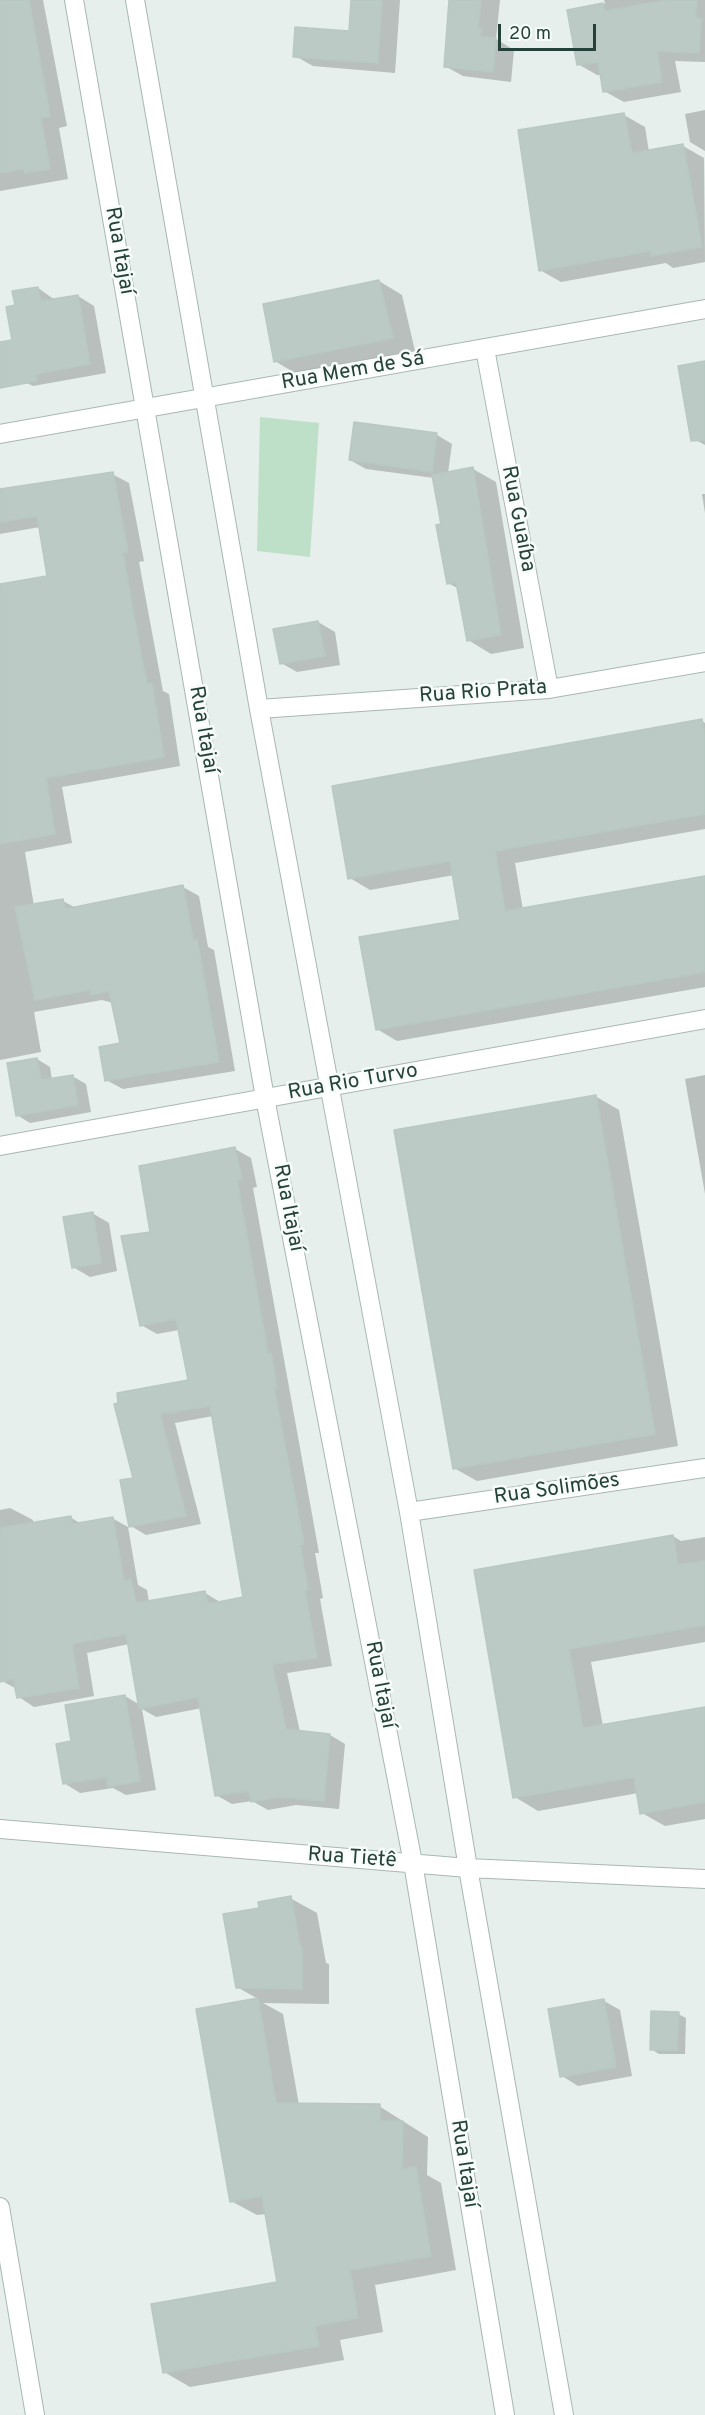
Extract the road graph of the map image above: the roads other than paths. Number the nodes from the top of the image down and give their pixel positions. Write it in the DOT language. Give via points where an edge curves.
graph roads {
  1 [pos="74,0"];
  2 [pos="135,0"];
  3 [pos="705,309"];
  4 [pos="485,349"];
  5 [pos="204,398"];
  6 [pos="146,408"];
  7 [pos="0,434"];
  8 [pos="705,662"];
  9 [pos="549,689"];
  10 [pos="259,709"];
  11 [pos="705,1019"];
  12 [pos="330,1087"];
  13 [pos="266,1098"];
  14 [pos="0,1146"];
  15 [pos="705,1468"];
  16 [pos="409,1512"];
  17 [pos="0,1829"];
  18 [pos="414,1863"];
  19 [pos="468,1868"];
  20 [pos="705,1880"];
  21 [pos="0,2207"];
  22 [pos="35,2415"];
  23 [pos="505,2415"];
  24 [pos="564,2415"];
  1 -- 6 [label="street, Rua Itajaí"];
  2 -- 5 [label="street"];
  3 -- 4 [label="street, Rua Mem de Sá"];
  4 -- 5 [label="street, Rua Mem de Sá"];
  4 -- 9 [label="street, Rua Guaíba"];
  5 -- 6 [label="street, Rua Mem de Sá"];
  5 -- 10 [label="street"];
  6 -- 7 [label="street, Rua Mem de Sá"];
  6 -- 13 [label="street, Rua Itajaí"];
  8 -- 9 [label="street, Rua Rio Prata"];
  9 -- 10 [label="street, Rua Rio Prata"];
  10 -- 12 [label="street"];
  11 -- 12 [label="street, Rua Rio Turvo"];
  12 -- 13 [label="street, Rua Rio Turvo"];
  12 -- 16 [label="street"];
  13 -- 14 [label="street, Rua Rio Turvo"];
  13 -- 18 [label="street, Rua Itajaí"];
  15 -- 16 [label="street, Rua Solimões"];
  16 -- 19 [label="street"];
  17 -- 18 [label="street, Rua Tietê"];
  18 -- 19 [label="street, Rua Tietê"];
  18 -- 23 [label="street, Rua Itajaí"];
  19 -- 20 [label="street, Rua Tietê"];
  19 -- 24 [label="street"];
  21 -- 22 [label="street"];
}
